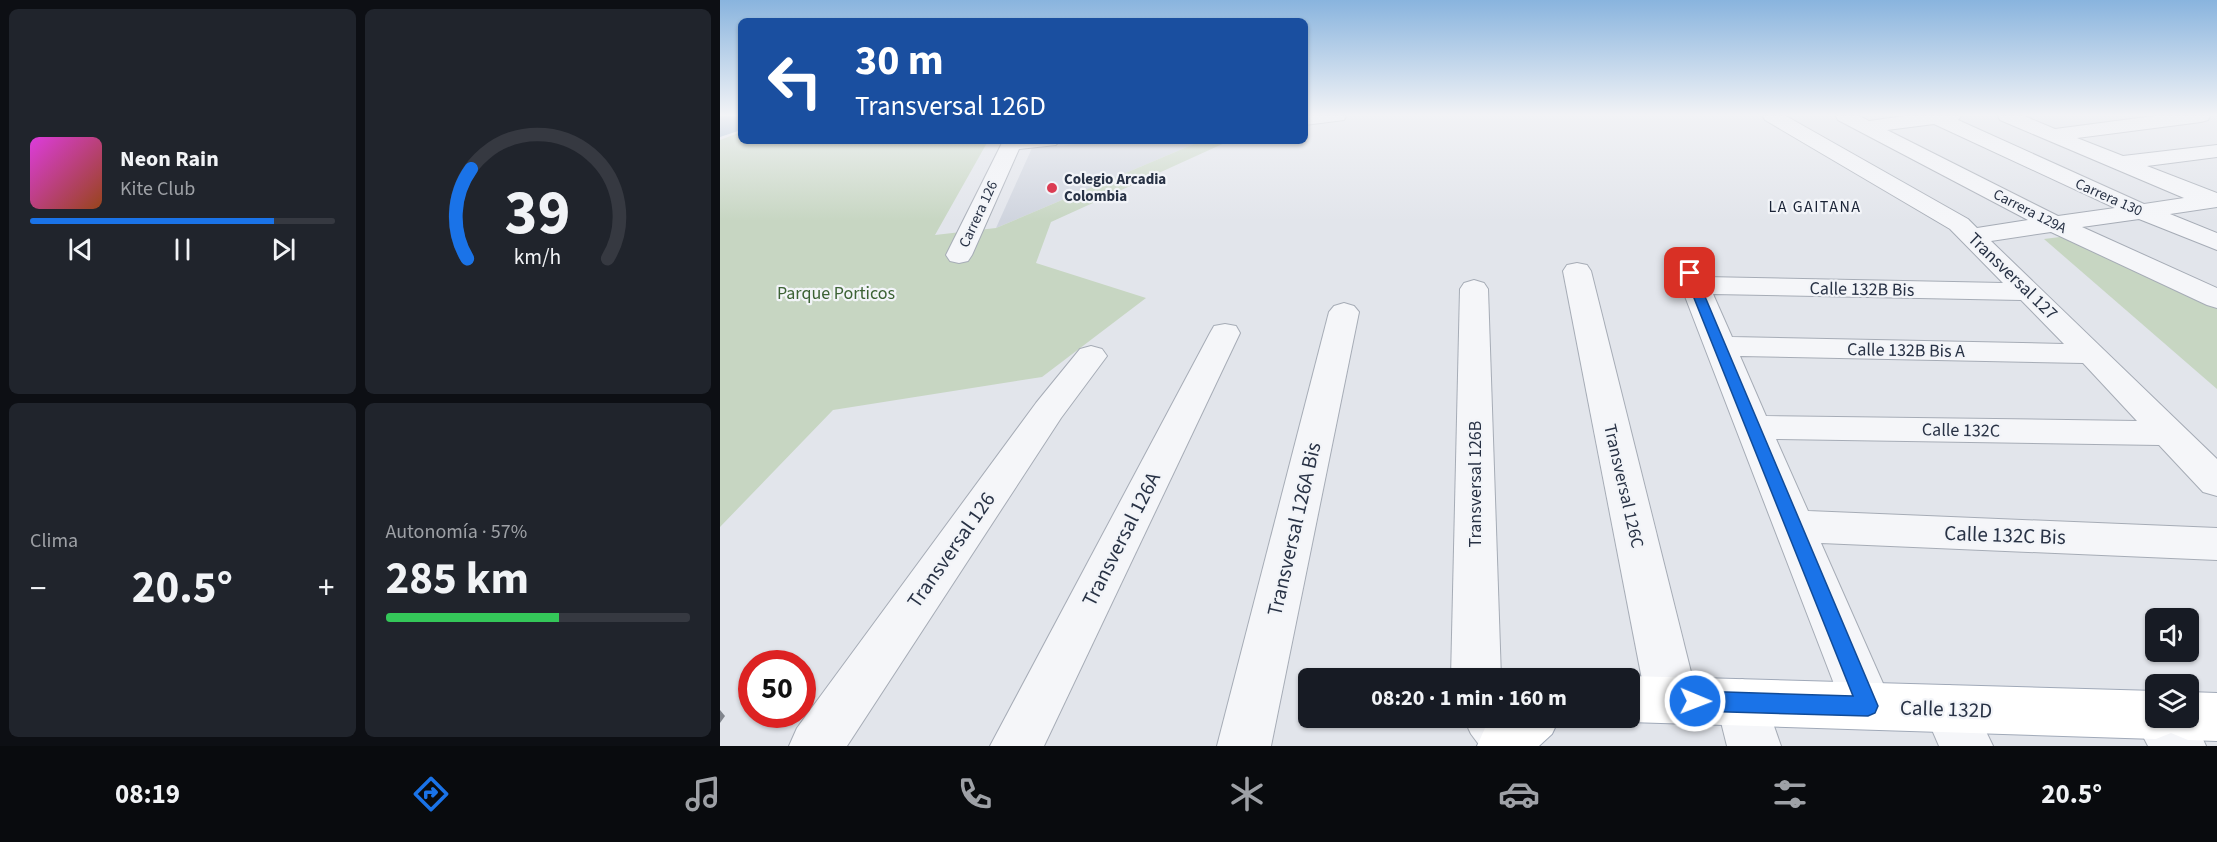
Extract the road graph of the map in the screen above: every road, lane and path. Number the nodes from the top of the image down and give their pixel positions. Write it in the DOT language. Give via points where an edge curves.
graph roads {
  1 [pos="1008,151"];
  2 [pos="1833,151"];
  3 [pos="1912,151"];
  4 [pos="2015,151"];
  5 [pos="2091,151"];
  6 [pos="2217,151"];
  7 [pos="2120,163"];
  8 [pos="2215,201"];
  9 [pos="2140,211"];
  10 [pos="2054,224"];
  11 [pos="1973,236"];
  12 [pos="2217,242"];
  13 [pos="959,255"];
  14 [pos="1576,272"];
  15 [pos="1474,289"];
  16 [pos="2029,292"];
  17 [pos="2217,299"];
  18 [pos="1344,312"];
  19 [pos="1225,333"];
  20 [pos="1720,346"];
  21 [pos="2092,354"];
  22 [pos="1090,356"];
  23 [pos="1752,427"];
  24 [pos="2169,433"];
  25 [pos="2217,482"];
  26 [pos="1793,526"];
  27 [pos="2217,544"];
  28 [pos="1476,668"];
  29 [pos="1651,700"];
  30 [pos="1868,706"];
  31 [pos="2199,716"];
  32 [pos="2145,717"];
  33 [pos="2217,717"];
  34 [pos="1748,724"];
  35 [pos="1957,728"];
  36 [pos="2166,728"];
  37 [pos="816,746"];
  38 [pos="1017,746"];
  39 [pos="1244,746"];
  40 [pos="2179,746"];
  1 -- 13 [label="street, Carrera 126"];
  2 -- 11 [label="street, Transversal 127" via="1948,217"];
  3 -- 10 [label="street, Carrera 129A"];
  4 -- 9 [label="street, Carrera 130"];
  5 -- 7 [label="street"];
  6 -- 7 [label="street"];
  7 -- 8 [label="street"];
  8 -- 9 [label="street"];
  9 -- 10 [label="street"];
  9 -- 12 [label="street, Carrera 130"];
  10 -- 11 [label="street"];
  10 -- 17 [label="street, Carrera 129A"];
  11 -- 16 [label="street, Transversal 127"];
  14 -- 29 [label="street, Transversal 126C"];
  15 -- 28 [label="street, Transversal 126B"];
  16 -- 20 [label="street, Calle 132B Bis" via="1692,279"];
  16 -- 21 [label="street, Transversal 127"];
  18 -- 39 [label="street, Transversal 126A Bis"];
  19 -- 38 [label="street, Transversal 126A"];
  20 -- 21 [label="street, Calle 132B Bis A"];
  20 -- 23 [label="street"];
  21 -- 24 [label="street, Transversal 127"];
  22 -- 37 [label="street, Transversal 126" via="1047,411"];
  23 -- 24 [label="street, Calle 132C"];
  23 -- 26 [label="street"];
  24 -- 25 [label="street, Transversal 127"];
  26 -- 27 [label="street, Calle 132C Bis"];
  26 -- 30 [label="street"];
  29 -- 34 [label="main road, Calle 132D"];
  30 -- 34 [label="main road, Calle 132D"];
  30 -- 35 [label="main road, Calle 132D"];
  31 -- 33 [label="main road"];
  32 -- 35 [label="main road, Calle 132D"];
  36 -- 40 [label="street"];
}
